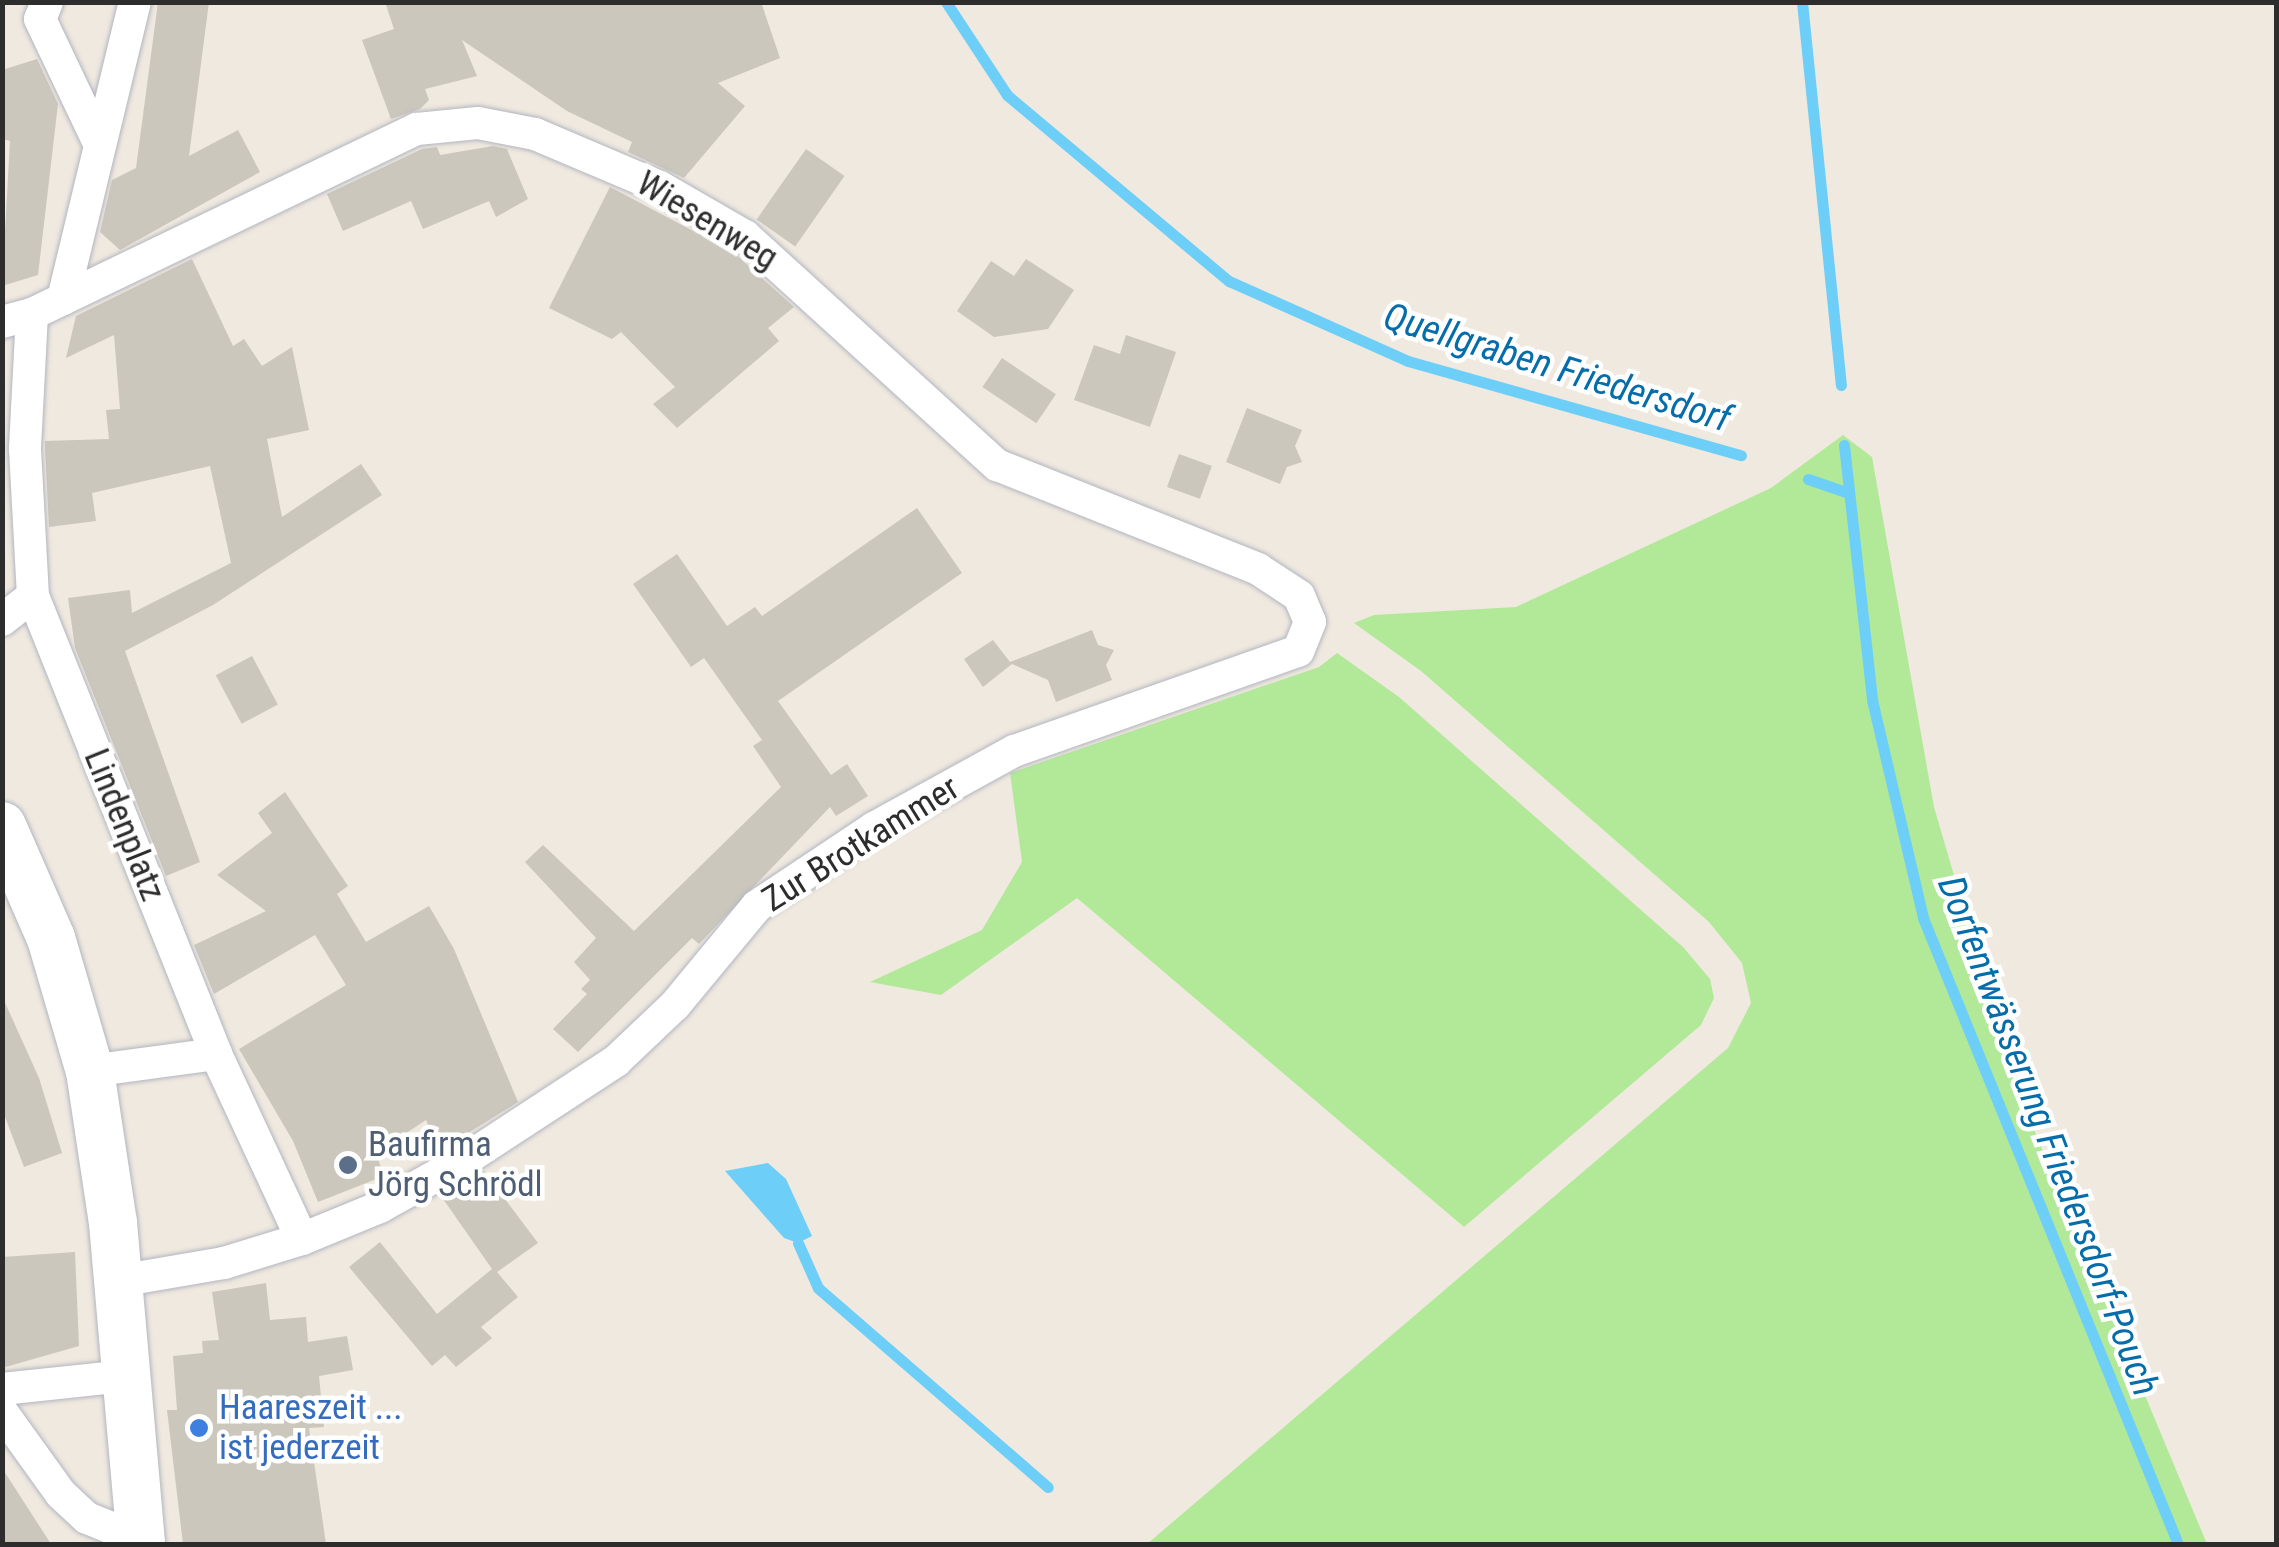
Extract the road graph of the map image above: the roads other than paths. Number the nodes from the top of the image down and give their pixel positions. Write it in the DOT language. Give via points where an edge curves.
graph roads {
  1 [pos="135,2"];
  2 [pos="34,8"];
  3 [pos="98,143"];
  4 [pos="63,300"];
  5 [pos="17,318"];
  6 [pos="33,596"];
  7 [pos="2,620"];
  8 [pos="1310,622"];
  9 [pos="2,826"];
  10 [pos="16,889"];
  11 [pos="216,1054"];
  12 [pos="90,1071"];
  13 [pos="302,1239"];
  14 [pos="120,1299"];
  15 [pos="126,1376"];
  16 [pos="2,1389"];
  17 [pos="2,1412"];
  18 [pos="140,1536"];
  1 -- 3 [label="street"];
  2 -- 3 [label="street"];
  3 -- 4 [label="street"];
  4 -- 5 [label="street, Wiesenweg"];
  4 -- 8 [label="street, Wiesenweg" via="417,128 478,123 535,134 660,187 745,236 997,465 1258,569 1300,596"];
  5 -- 6 [label="street, Lindenplatz"];
  6 -- 7 [label="street"];
  6 -- 11 [label="street, Lindenplatz"];
  8 -- 13 [label="street, Zur Brotkammer" via="1298,651 1014,751 874,828 757,906 676,1005 616,1062 468,1158 380,1207"];
  9 -- 10 [label="main road"];
  10 -- 12 [label="main road" via="65,979"];
  11 -- 12 [label="street"];
  11 -- 13 [label="street, Lindenplatz"];
  12 -- 14 [label="main road"];
  13 -- 14 [label="street"];
  14 -- 15 [label="main road"];
  15 -- 16 [label="street"];
  15 -- 18 [label="main road"];
  17 -- 18 [label="street" via="87,1518"];
}
